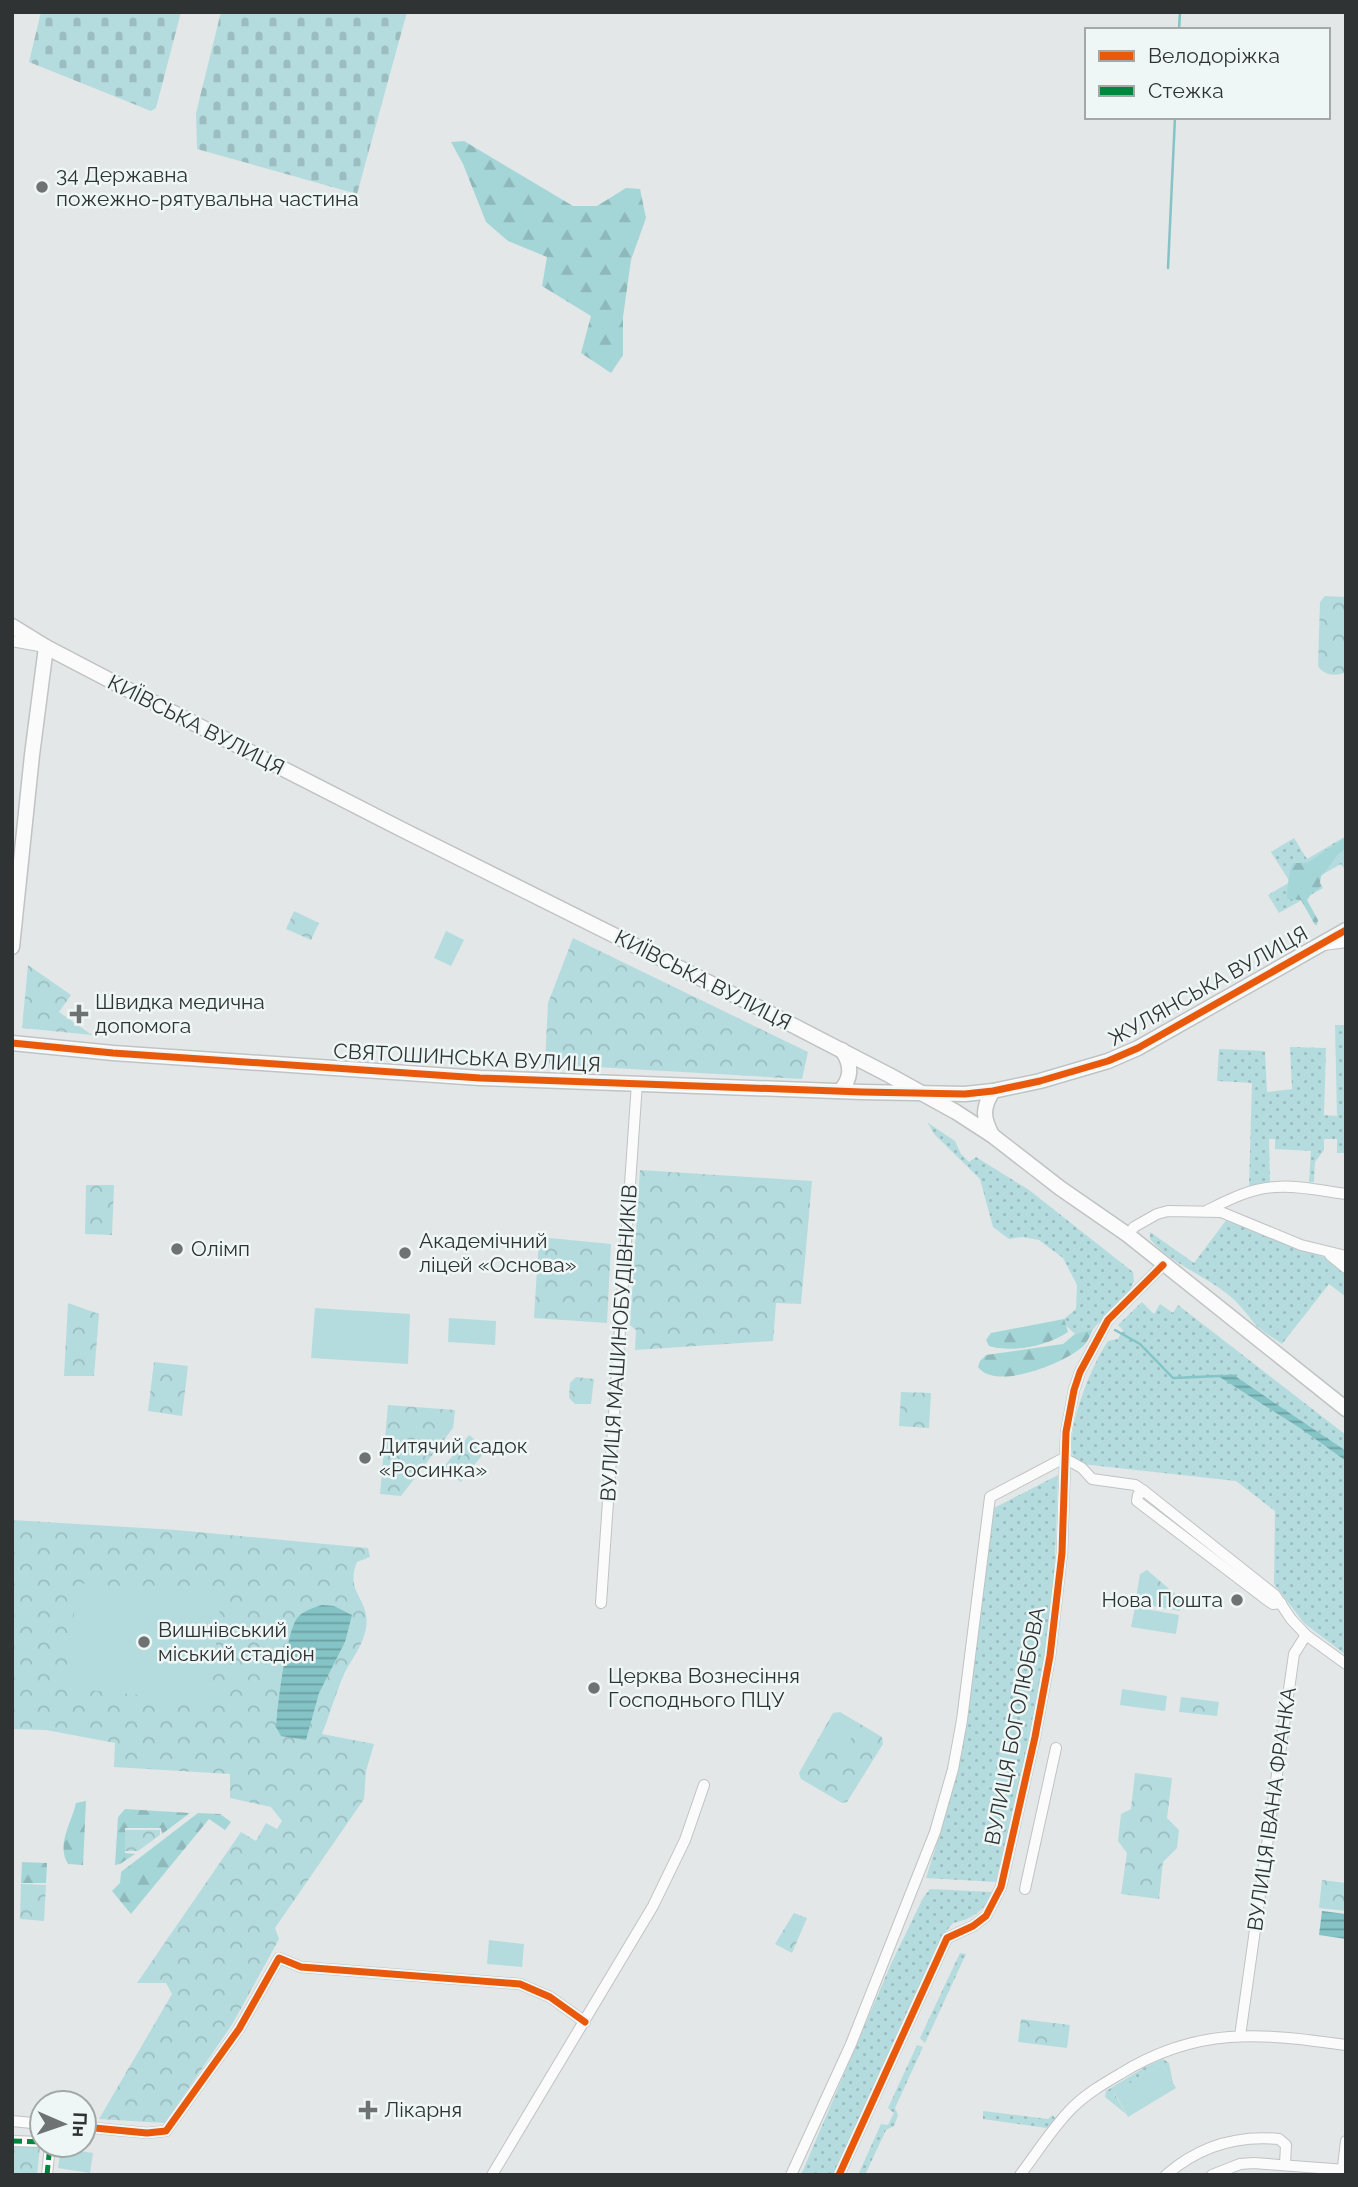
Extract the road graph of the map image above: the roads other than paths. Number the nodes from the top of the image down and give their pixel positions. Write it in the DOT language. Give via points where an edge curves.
graph roads {
  1 [pos="12,626"];
  2 [pos="12,641"];
  3 [pos="46,647"];
  4 [pos="1346,930"];
  5 [pos="1346,942"];
  6 [pos="12,947"];
  7 [pos="1317,947"];
  8 [pos="12,1043"];
  9 [pos="842,1050"];
  10 [pos="637,1083"];
  11 [pos="840,1091"];
  12 [pos="993,1091"];
  13 [pos="921,1093"];
  14 [pos="993,1136"];
  15 [pos="1346,1194"];
  16 [pos="1204,1212"];
  17 [pos="1128,1236"];
  18 [pos="1327,1253"];
  19 [pos="1346,1256"];
  20 [pos="1163,1265"];
  21 [pos="1346,1268"];
  22 [pos="1346,1409"];
  23 [pos="1064,1458"];
  24 [pos="601,1603"];
  25 [pos="1306,1635"];
  26 [pos="1346,1664"];
  27 [pos="1056,1748"];
  28 [pos="704,1785"];
  29 [pos="1025,1889"];
  30 [pos="585,2022"];
  31 [pos="1240,2036"];
  32 [pos="1346,2045"];
  33 [pos="98,2128"];
  34 [pos="1346,2141"];
  35 [pos="1286,2164"];
  36 [pos="1343,2172"];
  37 [pos="492,2175"];
  38 [pos="791,2175"];
  39 [pos="839,2175"];
  40 [pos="1020,2175"];
  41 [pos="1166,2175"];
  42 [pos="1212,2175"];
  1 -- 3 [label="street, КИЇВСЬКА ВУЛИЦЯ"];
  2 -- 3 [label="street"];
  3 -- 6 [label="street"];
  3 -- 9 [label="street, КИЇВСЬКА ВУЛИЦЯ"];
  4 -- 7 [label="street, ЖУЛЯНСЬКА ВУЛИЦЯ"];
  5 -- 7 [label="street"];
  7 -- 12 [label="street, ЖУЛЯНСЬКА ВУЛИЦЯ" via="1139,1048 1108,1061"];
  8 -- 10 [label="street, СВЯТОШИНСЬКА ВУЛИЦЯ" via="400,1074"];
  9 -- 11 [label="street" via="850,1075"];
  9 -- 13 [label="street, КИЇВСЬКА ВУЛИЦЯ"];
  10 -- 11 [label="street, СВЯТОШИНСЬКА ВУЛИЦЯ"];
  10 -- 24 [label="street, ВУЛИЦЯ МАШИНОБУДІВНИКІВ"];
  11 -- 13 [label="street, СВЯТОШИНСЬКА ВУЛИЦЯ"];
  12 -- 13 [label="street, ЖУЛЯНСЬКА ВУЛИЦЯ"];
  12 -- 14 [label="street" via="984,1110"];
  13 -- 14 [label="street, КИЇВСЬКА ВУЛИЦЯ"];
  14 -- 17 [label="street, КИЇВСЬКА ВУЛИЦЯ"];
  15 -- 16 [label="street" via="1272,1187"];
  16 -- 17 [label="street" via="1157,1214"];
  16 -- 18 [label="street" via="1221,1212"];
  17 -- 20 [label="street, КИЇВСЬКА ВУЛИЦЯ"];
  18 -- 19 [label="street"];
  18 -- 21 [label="street"];
  20 -- 22 [label="street, КИЇВСЬКА ВУЛИЦЯ"];
  20 -- 23 [label="street, ВУЛИЦЯ БОГОЛЮБОВА" via="1108,1320 1080,1372 1069,1407"];
  23 -- 25 [label="street" via="1092,1479 1135,1485 1144,1491 1137,1501 1267,1600 1281,1603"];
  23 -- 38 [label="street" via="990,1497 961,1726 935,1832 851,2044"];
  23 -- 39 [label="street, ВУЛИЦЯ БОГОЛЮБОВА" via="1062,1553 1050,1656 1000,1887 986,1916 947,1938"];
  25 -- 26 [label="street"];
  25 -- 31 [label="street, ВУЛИЦЯ ІВАНА ФРАНКА" via="1294,1654"];
  27 -- 29 [label="street"];
  28 -- 30 [label="street" via="661,1891"];
  30 -- 33 [label="street" via="550,1997 520,1984 302,1967 279,1958 239,2029 166,2131"];
  30 -- 37 [label="street"];
  31 -- 32 [label="street"];
  31 -- 40 [label="street" via="1168,2048 1092,2091 1070,2110"];
  34 -- 36 [label="street"];
  35 -- 36 [label="street"];
  35 -- 41 [label="street" via="1286,2145 1279,2138 1225,2142 1185,2160"];
  35 -- 42 [label="street" via="1240,2164"];
}
